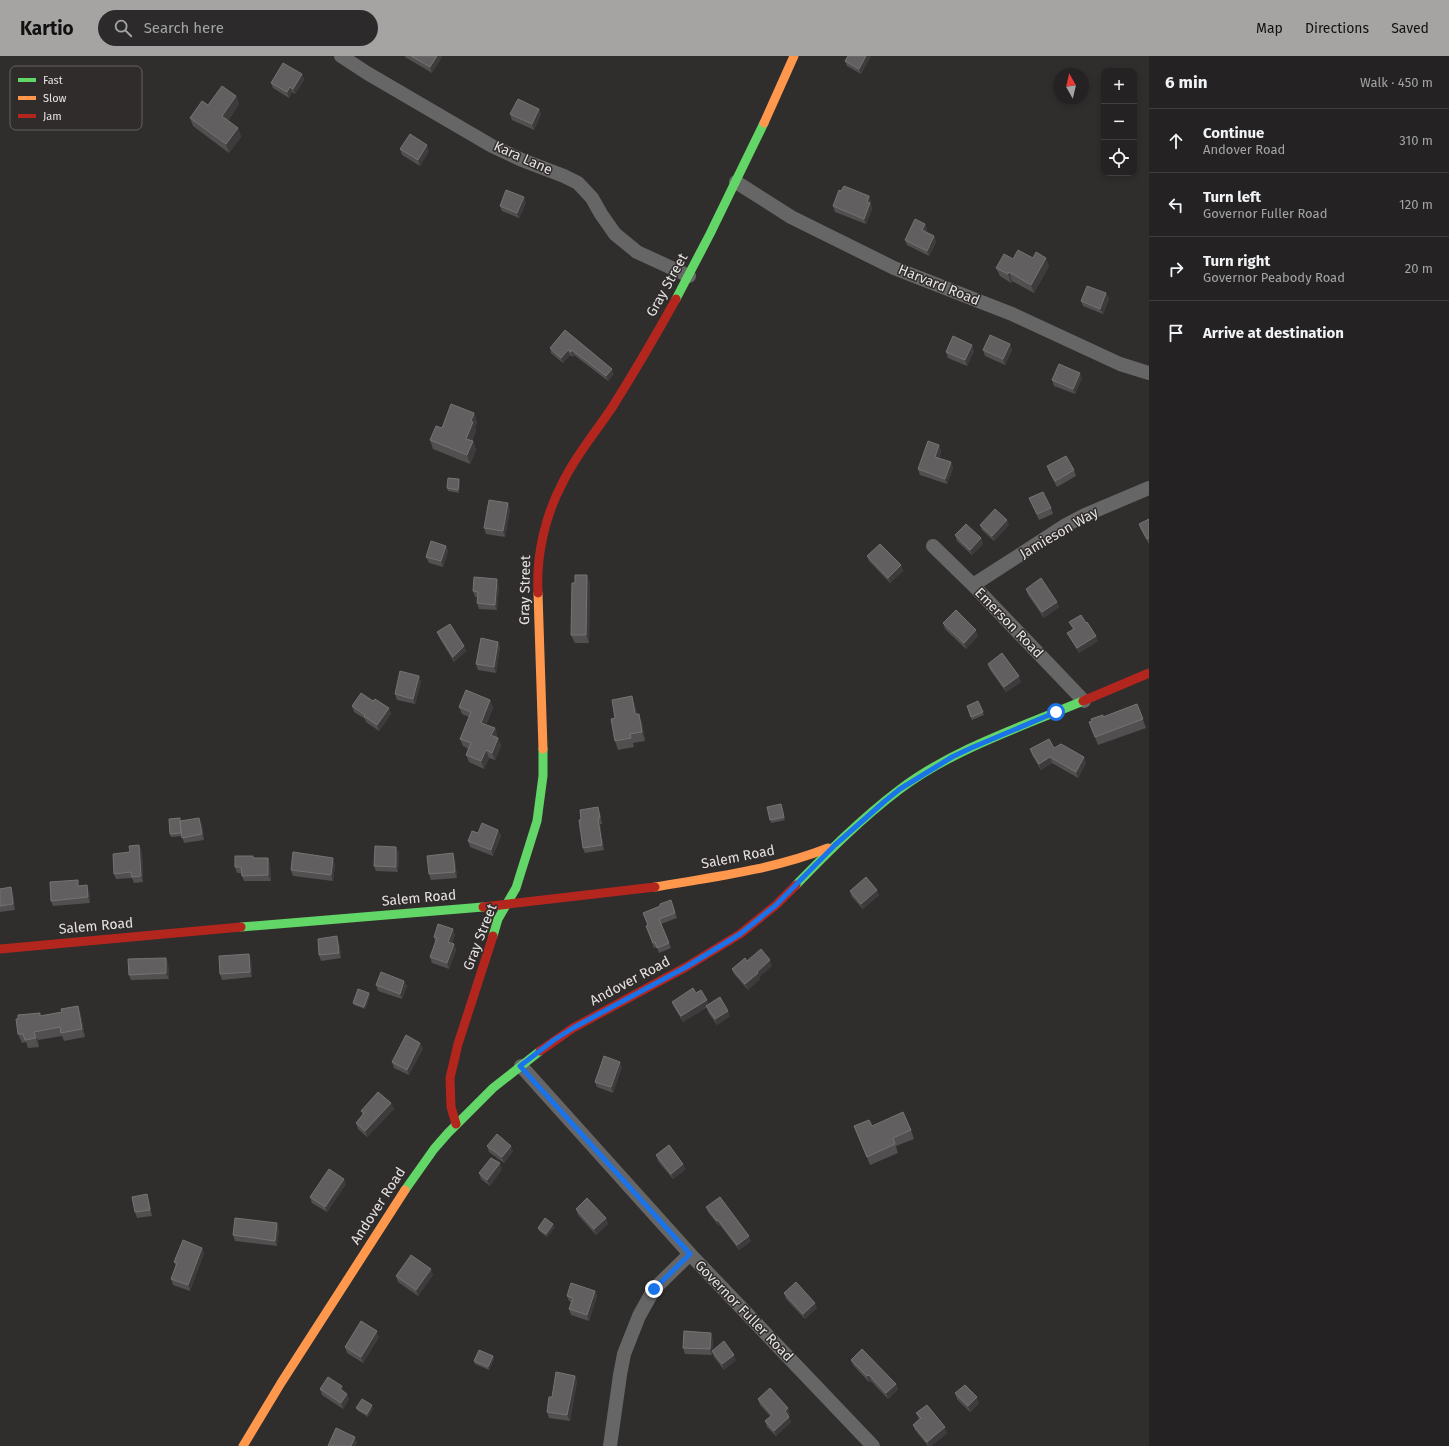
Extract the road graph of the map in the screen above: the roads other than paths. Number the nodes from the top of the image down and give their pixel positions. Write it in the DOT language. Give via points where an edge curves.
graph roads {
  1 [pos="341,56"];
  2 [pos="794,56"];
  3 [pos="736,182"];
  4 [pos="689,276"];
  5 [pos="1149,373"];
  6 [pos="1149,488"];
  7 [pos="933,546"];
  8 [pos="973,585"];
  9 [pos="1149,673"];
  10 [pos="1084,701"];
  11 [pos="835,845"];
  12 [pos="769,866"];
  13 [pos="778,876"];
  14 [pos="506,905"];
  15 [pos="0,949"];
  16 [pos="520,1066"];
  17 [pos="456,1124"];
  18 [pos="690,1254"];
  19 [pos="242,1446"];
  20 [pos="610,1446"];
  21 [pos="872,1446"];
  1 -- 4 [label="street, Kara Lane" via="492,146 578,183 592,198 615,234 637,252"];
  2 -- 3 [label="main road, Gray Street"];
  3 -- 4 [label="main road, Gray Street"];
  3 -- 5 [label="street, Harvard Road" via="791,217 894,268 1012,314 1120,364"];
  4 -- 14 [label="main road, Gray Street" via="611,408 569,470 545,530 537,578 543,752 541,799 537,821 516,888"];
  6 -- 8 [label="street, Jamieson Way" via="1066,525"];
  7 -- 8 [label="street, Emerson Road"];
  8 -- 10 [label="street, Emerson Road"];
  9 -- 10 [label="main road, Andover Road"];
  10 -- 11 [label="main road, Andover Road" via="946,761 885,801"];
  11 -- 12 [label="main road, Salem Road" via="820,852"];
  11 -- 16 [label="main road, Andover Road" via="759,919 720,947 573,1028"];
  12 -- 13 [label="main road"];
  12 -- 14 [label="main road, Salem Road" via="647,888"];
  14 -- 15 [label="main road, Salem Road"];
  14 -- 17 [label="main road, Gray Street" via="498,919 456,1050 450,1078 451,1107"];
  16 -- 17 [label="main road, Andover Road"];
  16 -- 18 [label="street, Governor Fuller Road"];
  17 -- 19 [label="main road, Andover Road" via="434,1149 381,1225"];
  18 -- 20 [label="street" via="654,1289 639,1316 624,1354"];
  18 -- 21 [label="street, Governor Fuller Road"];
}
